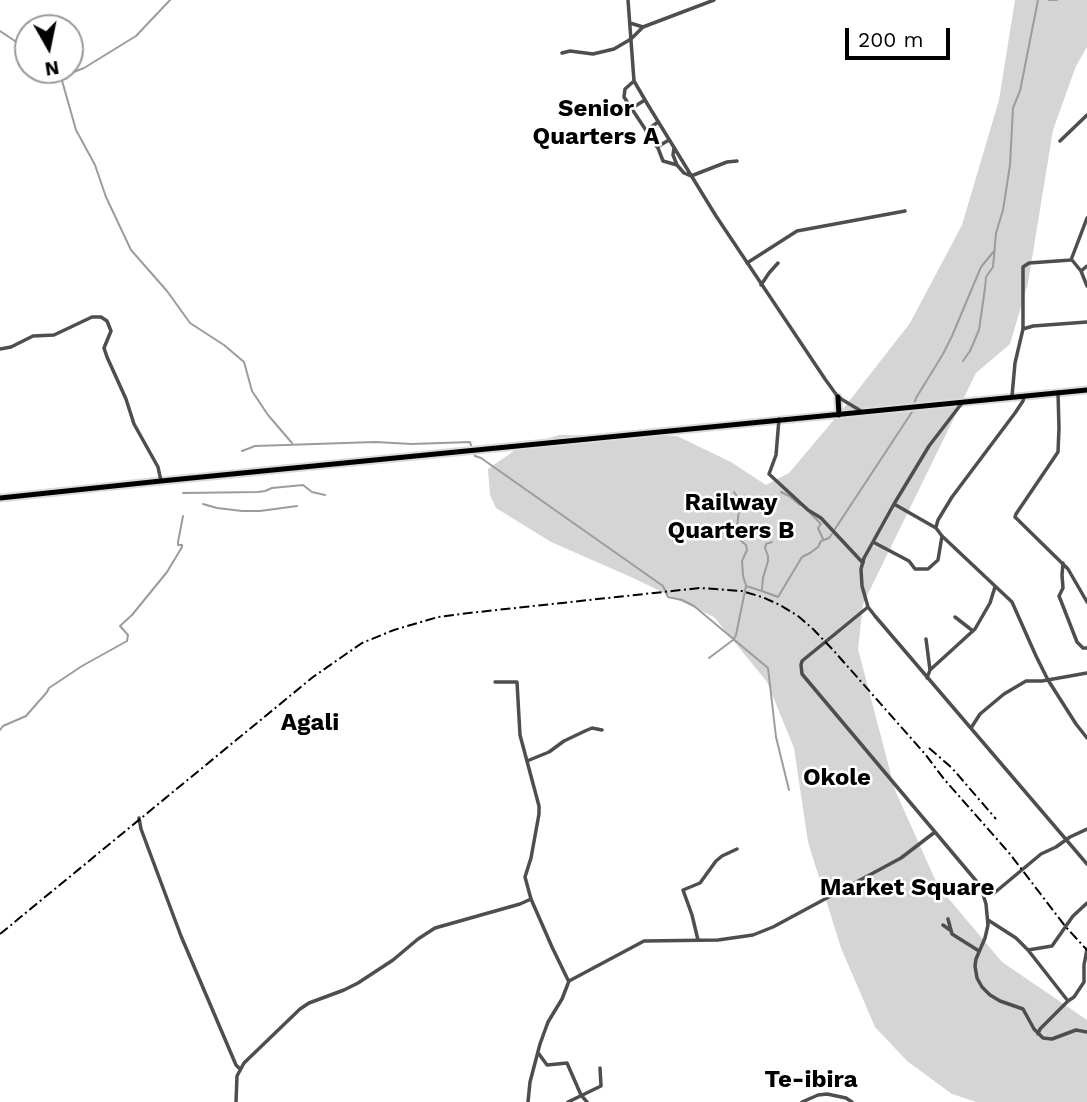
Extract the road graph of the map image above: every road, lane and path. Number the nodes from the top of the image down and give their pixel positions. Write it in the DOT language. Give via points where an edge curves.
graph roads {
  1 [pos="628,0"];
  2 [pos="713,0"];
  3 [pos="630,23"];
  4 [pos="643,27"];
  5 [pos="631,39"];
  6 [pos="562,53"];
  7 [pos="634,81"];
  8 [pos="645,100"];
  9 [pos="632,108"];
  10 [pos="1087,115"];
  11 [pos="658,122"];
  12 [pos="646,131"];
  13 [pos="669,140"];
  14 [pos="1060,141"];
  15 [pos="658,148"];
  16 [pos="674,148"];
  17 [pos="737,160"];
  18 [pos="677,165"];
  19 [pos="691,176"];
  20 [pos="905,211"];
  21 [pos="1087,218"];
  22 [pos="1071,260"];
  23 [pos="747,263"];
  24 [pos="778,263"];
  25 [pos="1087,266"];
  26 [pos="1081,271"];
  27 [pos="761,285"];
  28 [pos="1087,286"];
  29 [pos="1087,322"];
  30 [pos="1023,329"];
  31 [pos="0,349"];
  32 [pos="1087,390"];
  33 [pos="1058,392"];
  34 [pos="1024,396"];
  35 [pos="838,397"];
  36 [pos="1012,397"];
  37 [pos="963,402"];
  38 [pos="863,412"];
  39 [pos="839,415"];
  40 [pos="779,419"];
  41 [pos="161,481"];
  42 [pos="0,498"];
  43 [pos="894,504"];
  44 [pos="936,528"];
  45 [pos="942,536"];
  46 [pos="873,542"];
  47 [pos="863,563"];
  48 [pos="1063,563"];
  49 [pos="995,587"];
  50 [pos="1087,602"];
  51 [pos="868,607"];
  52 [pos="955,617"];
  53 [pos="973,631"];
  54 [pos="926,639"];
  55 [pos="1087,649"];
  56 [pos="930,670"];
  57 [pos="1087,673"];
  58 [pos="927,678"];
  59 [pos="1048,680"];
  60 [pos="495,682"];
  61 [pos="971,729"];
  62 [pos="601,730"];
  63 [pos="1087,738"];
  64 [pos="527,761"];
  65 [pos="139,818"];
  66 [pos="1087,829"];
  67 [pos="935,832"];
  68 [pos="1067,840"];
  69 [pos="737,849"];
  70 [pos="1087,864"];
  71 [pos="980,886"];
  72 [pos="531,899"];
  73 [pos="1087,903"];
  74 [pos="948,919"];
  75 [pos="988,920"];
  76 [pos="943,925"];
  77 [pos="950,930"];
  78 [pos="698,940"];
  79 [pos="1087,949"];
  80 [pos="1028,950"];
  81 [pos="979,951"];
  82 [pos="569,981"];
  83 [pos="1068,1001"];
  84 [pos="1039,1031"];
  85 [pos="1087,1032"];
  86 [pos="538,1053"];
  87 [pos="600,1068"];
  88 [pos="240,1069"];
  89 [pos="581,1095"];
  90 [pos="236,1102"];
  91 [pos="528,1102"];
  92 [pos="568,1102"];
  93 [pos="587,1102"];
  94 [pos="802,1102"];
  95 [pos="852,1102"];
  1 -- 3 [label="street"];
  2 -- 4 [label="street"];
  3 -- 4 [label="street"];
  3 -- 5 [label="street"];
  4 -- 5 [label="street"];
  5 -- 6 [label="street" via="600,53"];
  5 -- 7 [label="street"];
  7 -- 8 [label="street"];
  7 -- 9 [label="street" via="624,92"];
  8 -- 9 [label="street"];
  8 -- 11 [label="street"];
  9 -- 12 [label="street"];
  10 -- 14 [label="street"];
  11 -- 12 [label="street"];
  11 -- 13 [label="street"];
  12 -- 15 [label="street"];
  13 -- 15 [label="street"];
  13 -- 16 [label="street"];
  15 -- 18 [label="street" via="663,161"];
  16 -- 18 [label="street"];
  16 -- 19 [label="street"];
  17 -- 19 [label="street"];
  18 -- 19 [label="street"];
  19 -- 23 [label="street"];
  20 -- 23 [label="street" via="797,231"];
  21 -- 22 [label="street"];
  22 -- 26 [label="street"];
  22 -- 30 [label="street" via="1023,267"];
  23 -- 27 [label="street"];
  24 -- 27 [label="street"];
  25 -- 26 [label="street"];
  26 -- 28 [label="street"];
  27 -- 35 [label="street"];
  29 -- 30 [label="street"];
  30 -- 36 [label="street"];
  31 -- 41 [label="street" via="54,335 92,317 107,321 111,331 104,348"];
  32 -- 33 [label="main road"];
  33 -- 34 [label="main road"];
  33 -- 48 [label="street" via="1058,452 1016,517"];
  34 -- 36 [label="main road"];
  34 -- 44 [label="street" via="952,497"];
  35 -- 38 [label="street"];
  35 -- 39 [label="main road"];
  36 -- 37 [label="main road"];
  37 -- 38 [label="main road"];
  37 -- 43 [label="street" via="929,446"];
  38 -- 39 [label="main road"];
  39 -- 40 [label="main road"];
  40 -- 41 [label="main road"];
  40 -- 47 [label="street" via="769,474 821,518"];
  41 -- 42 [label="main road"];
  43 -- 44 [label="street"];
  43 -- 46 [label="street"];
  44 -- 45 [label="street"];
  45 -- 46 [label="street" via="938,560 928,569 915,569"];
  45 -- 49 [label="street"];
  46 -- 47 [label="street"];
  47 -- 51 [label="street" via="860,577"];
  48 -- 50 [label="street"];
  48 -- 55 [label="street" via="1059,596 1077,642"];
  49 -- 53 [label="street"];
  49 -- 59 [label="street" via="1015,607"];
  51 -- 58 [label="street"];
  51 -- 67 [label="street" via="802,661 802,674"];
  52 -- 53 [label="street"];
  53 -- 56 [label="street"];
  54 -- 56 [label="street"];
  56 -- 58 [label="street"];
  57 -- 59 [label="street"];
  58 -- 61 [label="street"];
  59 -- 61 [label="street" via="1026,681 1004,694 977,717"];
  59 -- 63 [label="street"];
  60 -- 64 [label="street" via="517,682 518,722"];
  61 -- 68 [label="street"];
  62 -- 64 [label="street" via="592,728"];
  64 -- 72 [label="street" via="539,809 525,877"];
  65 -- 88 [label="street" via="177,925"];
  66 -- 68 [label="street"];
  67 -- 71 [label="street"];
  67 -- 78 [label="street" via="901,858 773,927 741,937"];
  68 -- 70 [label="street"];
  68 -- 71 [label="street" via="1041,854 993,894"];
  69 -- 78 [label="street" via="716,861 701,883 683,890"];
  71 -- 75 [label="street"];
  72 -- 82 [label="street"];
  72 -- 88 [label="street" via="427,932 358,983 300,1009"];
  73 -- 80 [label="street" via="1050,947"];
  74 -- 77 [label="street"];
  75 -- 80 [label="street"];
  75 -- 81 [label="street"];
  76 -- 77 [label="street"];
  77 -- 81 [label="street"];
  78 -- 82 [label="street" via="644,941"];
  79 -- 83 [label="street" via="1084,982"];
  80 -- 83 [label="street"];
  81 -- 84 [label="street" via="975,966 982,987 1000,1001 1021,1008"];
  82 -- 86 [label="street"];
  83 -- 84 [label="street"];
  84 -- 85 [label="street" via="1049,1039 1076,1030"];
  86 -- 89 [label="street" via="547,1065 567,1063"];
  86 -- 91 [label="street"];
  87 -- 89 [label="street" via="601,1086"];
  88 -- 90 [label="street"];
  89 -- 92 [label="street"];
  89 -- 93 [label="street"];
  94 -- 95 [label="street" via="827,1094"];
}
